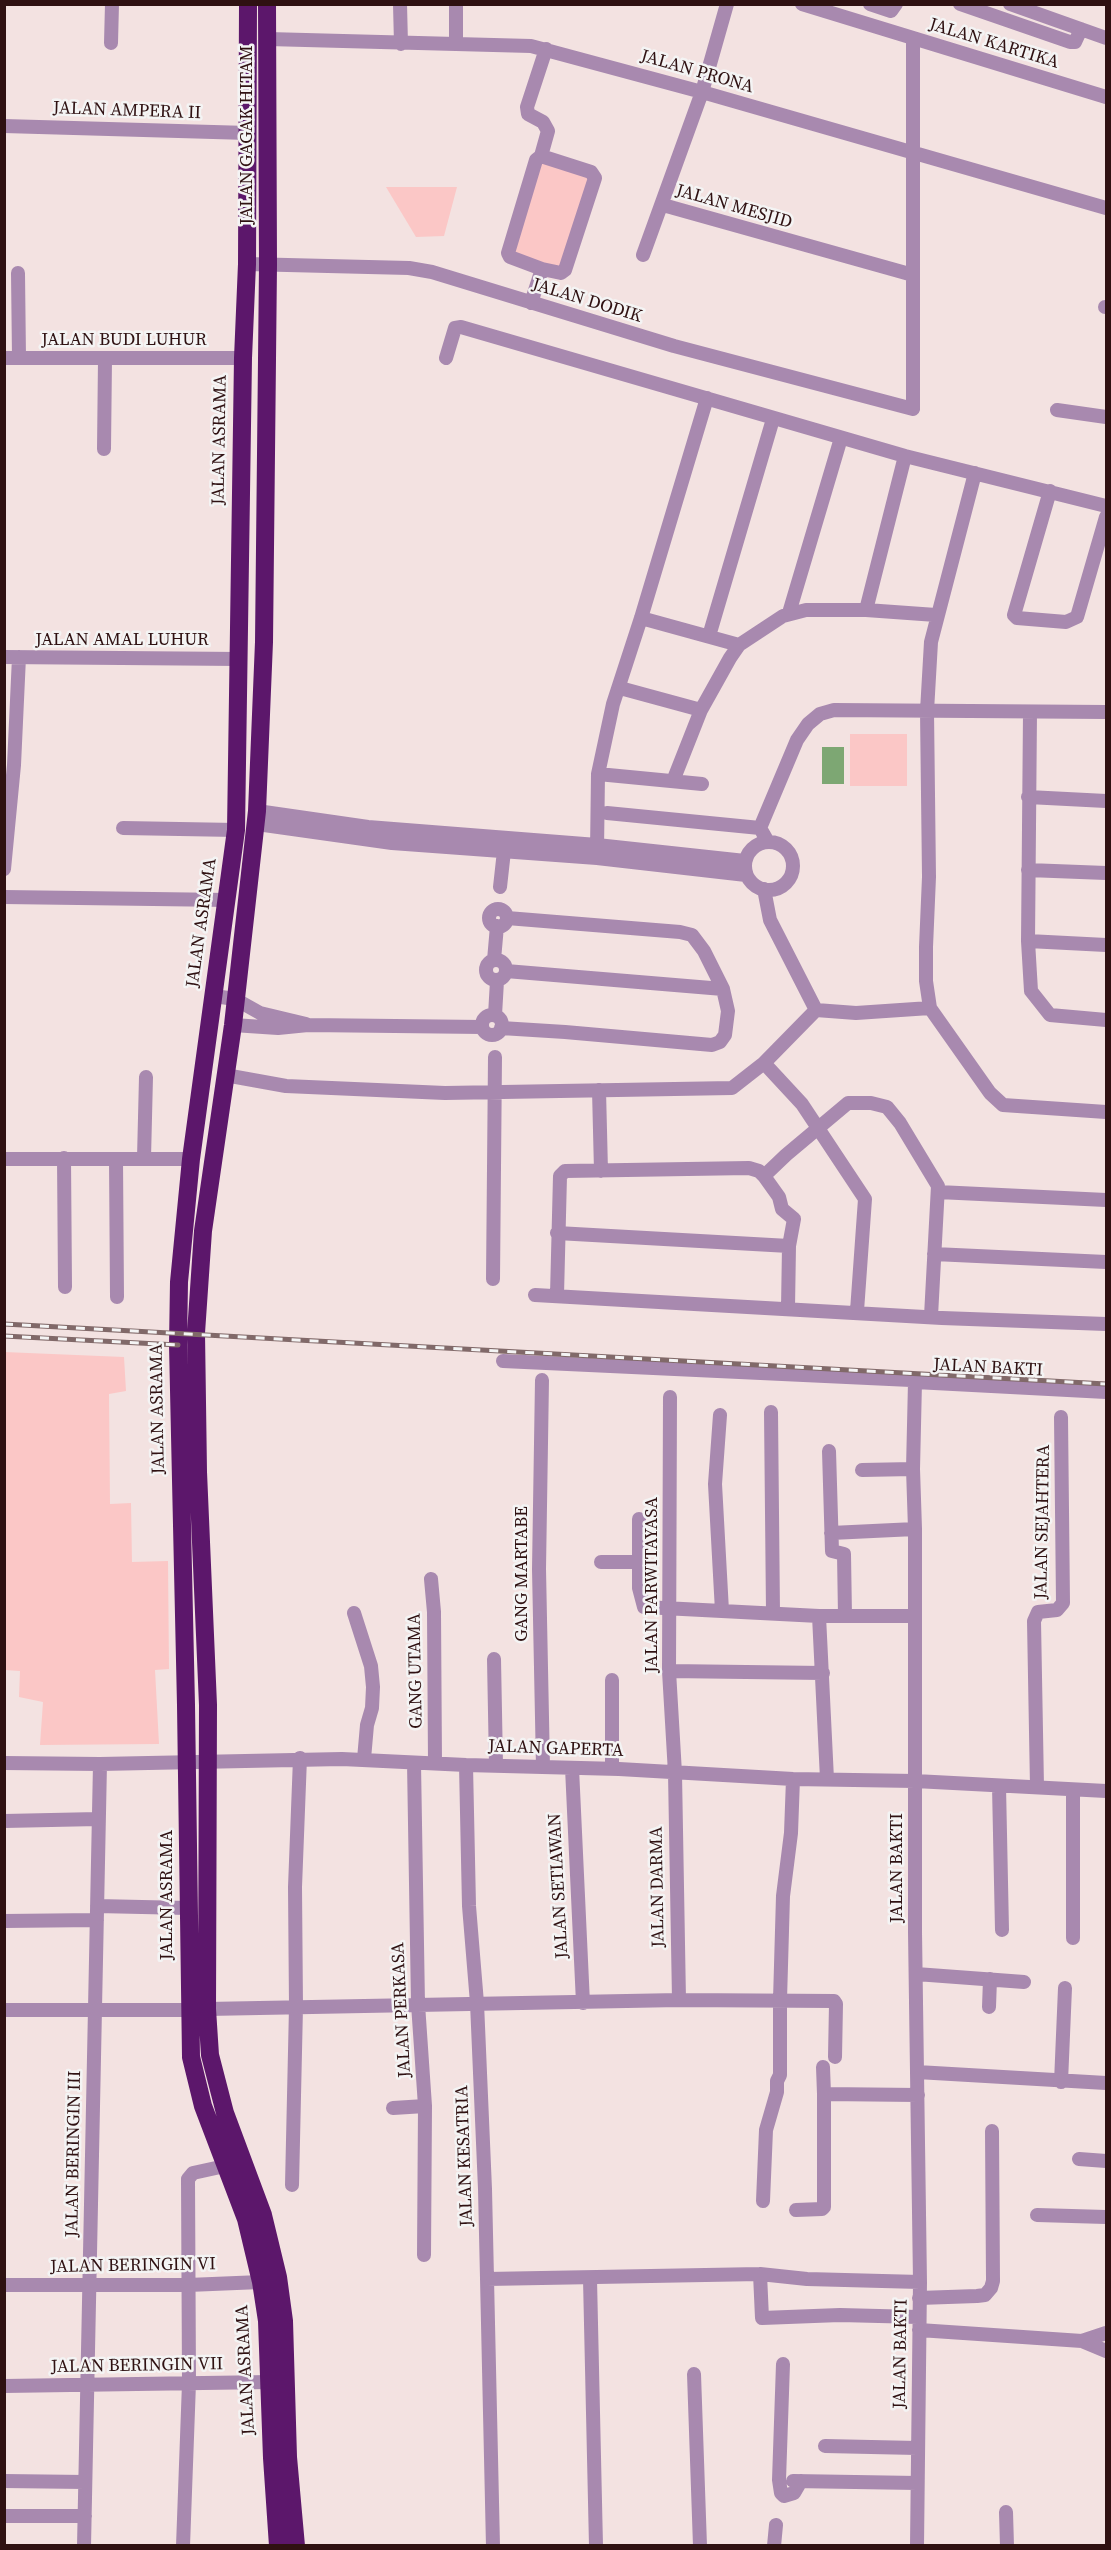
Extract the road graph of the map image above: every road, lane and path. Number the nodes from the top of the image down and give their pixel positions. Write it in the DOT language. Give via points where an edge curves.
graph roads {
  1 [pos="111,4"];
  2 [pos="248,4"];
  3 [pos="267,4"];
  4 [pos="400,4"];
  5 [pos="456,4"];
  6 [pos="728,4"];
  7 [pos="802,4"];
  8 [pos="870,4"];
  9 [pos="896,4"];
  10 [pos="960,4"];
  11 [pos="1010,4"];
  12 [pos="1081,29"];
  13 [pos="1107,38"];
  14 [pos="268,39"];
  15 [pos="913,39"];
  16 [pos="111,43"];
  17 [pos="456,43"];
  18 [pos="401,44"];
  19 [pos="546,49"];
  20 [pos="702,92"];
  21 [pos="1107,97"];
  22 [pos="4,126"];
  23 [pos="248,133"];
  24 [pos="912,153"];
  25 [pos="541,156"];
  26 [pos="663,205"];
  27 [pos="1107,208"];
  28 [pos="643,255"];
  29 [pos="247,264"];
  30 [pos="268,265"];
  31 [pos="542,269"];
  32 [pos="18,273"];
  33 [pos="913,275"];
  34 [pos="531,303"];
  35 [pos="4,358"];
  36 [pos="19,358"];
  37 [pos="105,358"];
  38 [pos="243,358"];
  39 [pos="446,358"];
  40 [pos="707,398"];
  41 [pos="1057,410"];
  42 [pos="1107,417"];
  43 [pos="773,419"];
  44 [pos="841,438"];
  45 [pos="104,449"];
  46 [pos="905,456"];
  47 [pos="975,473"];
  48 [pos="1050,491"];
  49 [pos="1107,506"];
  50 [pos="1107,517"];
  51 [pos="866,610"];
  52 [pos="789,613"];
  53 [pos="936,615"];
  54 [pos="641,618"];
  55 [pos="709,636"];
  56 [pos="739,645"];
  57 [pos="12,657"];
  58 [pos="239,659"];
  59 [pos="620,688"];
  60 [pos="701,710"];
  61 [pos="927,711"];
  62 [pos="1107,712"];
  63 [pos="1030,713"];
  64 [pos="598,774"];
  65 [pos="673,781"];
  66 [pos="702,784"];
  67 [pos="1029,797"];
  68 [pos="1107,801"];
  69 [pos="607,813"];
  70 [pos="257,817"];
  71 [pos="123,828"];
  72 [pos="760,828"];
  73 [pos="236,830"];
  74 [pos="367,833"];
  75 [pos="768,842"];
  76 [pos="504,851"];
  77 [pos="597,851"];
  78 [pos="746,868"];
  79 [pos="4,870"];
  80 [pos="1028,870"];
  81 [pos="1107,873"];
  82 [pos="500,887"];
  83 [pos="764,890"];
  84 [pos="4,897"];
  85 [pos="227,900"];
  86 [pos="1028,941"];
  87 [pos="1107,945"];
  88 [pos="501,976"];
  89 [pos="723,989"];
  90 [pos="214,996"];
  91 [pos="235,999"];
  92 [pos="930,1008"];
  93 [pos="816,1010"];
  94 [pos="259,1020"];
  95 [pos="1107,1020"];
  96 [pos="498,1022"];
  97 [pos="233,1025"];
  98 [pos="495,1057"];
  99 [pos="764,1063"];
  100 [pos="146,1077"];
  101 [pos="234,1077"];
  102 [pos="599,1090"];
  103 [pos="496,1092"];
  104 [pos="1107,1112"];
  105 [pos="817,1128"];
  106 [pos="64,1158"];
  107 [pos="144,1158"];
  108 [pos="4,1159"];
  109 [pos="116,1159"];
  110 [pos="191,1159"];
  111 [pos="601,1171"];
  112 [pos="765,1176"];
  113 [pos="938,1192"];
  114 [pos="1107,1200"];
  115 [pos="557,1233"];
  116 [pos="789,1246"];
  117 [pos="934,1254"];
  118 [pos="1107,1262"];
  119 [pos="493,1279"];
  120 [pos="65,1287"];
  121 [pos="535,1295"];
  122 [pos="557,1295"];
  123 [pos="117,1297"];
  124 [pos="788,1308"];
  125 [pos="857,1311"];
  126 [pos="931,1316"];
  127 [pos="1107,1324"];
  128 [pos="503,1361"];
  129 [pos="542,1380"];
  130 [pos="915,1382"];
  131 [pos="1107,1392"];
  132 [pos="670,1397"];
  133 [pos="771,1412"];
  134 [pos="720,1414"];
  135 [pos="1061,1417"];
  136 [pos="829,1451"];
  137 [pos="913,1469"];
  138 [pos="862,1470"];
  139 [pos="639,1519"];
  140 [pos="915,1529"];
  141 [pos="831,1533"];
  142 [pos="601,1562"];
  143 [pos="639,1562"];
  144 [pos="431,1579"];
  145 [pos="669,1608"];
  146 [pos="722,1611"];
  147 [pos="354,1612"];
  148 [pos="773,1613"];
  149 [pos="819,1616"];
  150 [pos="846,1616"];
  151 [pos="914,1616"];
  152 [pos="494,1659"];
  153 [pos="669,1671"];
  154 [pos="823,1673"];
  155 [pos="612,1680"];
  156 [pos="300,1758"];
  157 [pos="361,1759"];
  158 [pos="209,1761"];
  159 [pos="187,1762"];
  160 [pos="414,1762"];
  161 [pos="4,1763"];
  162 [pos="435,1763"];
  163 [pos="100,1764"];
  164 [pos="466,1765"];
  165 [pos="496,1766"];
  166 [pos="543,1767"];
  167 [pos="572,1768"];
  168 [pos="612,1769"];
  169 [pos="675,1773"];
  170 [pos="793,1779"];
  171 [pos="827,1779"];
  172 [pos="915,1781"];
  173 [pos="999,1786"];
  174 [pos="1037,1787"];
  175 [pos="1073,1790"];
  176 [pos="1107,1791"];
  177 [pos="98,1819"];
  178 [pos="4,1821"];
  179 [pos="188,1908"];
  180 [pos="97,1913"];
  181 [pos="4,1921"];
  182 [pos="1002,1930"];
  183 [pos="1073,1938"];
  184 [pos="916,1974"];
  185 [pos="990,1979"];
  186 [pos="1024,1982"];
  187 [pos="1065,1988"];
  188 [pos="679,2000"];
  189 [pos="780,2000"];
  190 [pos="583,2002"];
  191 [pos="477,2003"];
  192 [pos="418,2004"];
  193 [pos="296,2007"];
  194 [pos="989,2007"];
  195 [pos="207,2009"];
  196 [pos="4,2010"];
  197 [pos="95,2010"];
  198 [pos="188,2010"];
  199 [pos="835,2057"];
  200 [pos="823,2067"];
  201 [pos="917,2072"];
  202 [pos="1061,2082"];
  203 [pos="1107,2083"];
  204 [pos="824,2094"];
  205 [pos="918,2095"];
  206 [pos="425,2106"];
  207 [pos="393,2108"];
  208 [pos="993,2131"];
  209 [pos="1079,2159"];
  210 [pos="1107,2161"];
  211 [pos="225,2166"];
  212 [pos="292,2185"];
  213 [pos="763,2201"];
  214 [pos="796,2210"];
  215 [pos="1037,2216"];
  216 [pos="1107,2217"];
  217 [pos="424,2255"];
  218 [pos="759,2274"];
  219 [pos="590,2278"];
  220 [pos="487,2279"];
  221 [pos="261,2282"];
  222 [pos="920,2282"];
  223 [pos="4,2285"];
  224 [pos="188,2285"];
  225 [pos="89,2286"];
  226 [pos="919,2298"];
  227 [pos="918,2324"];
  228 [pos="1107,2333"];
  229 [pos="1082,2341"];
  230 [pos="1107,2351"];
  231 [pos="783,2364"];
  232 [pos="694,2374"];
  233 [pos="270,2382"];
  234 [pos="189,2383"];
  235 [pos="4,2386"];
  236 [pos="88,2386"];
  237 [pos="825,2446"];
  238 [pos="917,2448"];
  239 [pos="4,2481"];
  240 [pos="86,2482"];
  241 [pos="917,2483"];
  242 [pos="1006,2512"];
  243 [pos="4,2516"];
  244 [pos="85,2516"];
  245 [pos="776,2525"];
  246 [pos="84,2546"];
  247 [pos="183,2546"];
  248 [pos="278,2546"];
  249 [pos="296,2546"];
  250 [pos="493,2546"];
  251 [pos="596,2546"];
  252 [pos="700,2546"];
  253 [pos="774,2546"];
  254 [pos="917,2546"];
  255 [pos="1007,2546"];
  1 -- 16 [label="street"];
  2 -- 23 [label="highway, JALAN GAGAK HITAM"];
  3 -- 14 [label="highway, JALAN GAGAK HITAM"];
  4 -- 18 [label="street"];
  5 -- 17 [label="street"];
  6 -- 20 [label="street, JALAN MESJID"];
  7 -- 15 [label="street, JALAN KARTIKA"];
  8 -- 9 [label="street" via="891,11"];
  10 -- 12 [label="street" via="1070,42 1075,42"];
  11 -- 12 [label="street"];
  12 -- 13 [label="street"];
  14 -- 18 [label="street, JALAN PRONA"];
  14 -- 30 [label="highway, JALAN GAGAK HITAM"];
  15 -- 21 [label="street, JALAN KARTIKA"];
  15 -- 24 [label="street"];
  17 -- 18 [label="street, JALAN PRONA"];
  17 -- 19 [label="street, JALAN PRONA"];
  19 -- 20 [label="street, JALAN PRONA"];
  19 -- 25 [label="street" via="527,107 528,114 543,122 548,130"];
  20 -- 24 [label="street, JALAN PRONA"];
  20 -- 26 [label="street, JALAN MESJID"];
  22 -- 23 [label="street, JALAN AMPERA II"];
  23 -- 29 [label="highway, JALAN GAGAK HITAM"];
  24 -- 27 [label="street, JALAN PRONA"];
  24 -- 33 [label="street"];
  25 -- 31 [label="street" via="536,160 508,253"];
  25 -- 31 [label="street" via="591,171 595,176 565,270 561,273"];
  26 -- 28 [label="street"];
  26 -- 33 [label="street, JALAN MESJID"];
  29 -- 30 [label="street, JALAN DODIK"];
  29 -- 38 [label="highway, JALAN ASRAMA"];
  30 -- 34 [label="street, JALAN DODIK" via="422,270"];
  30 -- 70 [label="highway" via="264,642"];
  31 -- 34 [label="street"];
  32 -- 36 [label="street"];
  33 -- 34 [label="street, JALAN DODIK" via="913,409 674,346"];
  35 -- 36 [label="street, JALAN BUDI LUHUR"];
  36 -- 37 [label="street, JALAN BUDI LUHUR"];
  37 -- 38 [label="street, JALAN BUDI LUHUR"];
  37 -- 45 [label="street"];
  38 -- 58 [label="highway, JALAN ASRAMA"];
  39 -- 40 [label="street" via="454,328 461,327"];
  40 -- 43 [label="street"];
  40 -- 54 [label="street"];
  41 -- 42 [label="street"];
  43 -- 44 [label="street"];
  43 -- 55 [label="street"];
  44 -- 46 [label="street"];
  44 -- 52 [label="street"];
  46 -- 47 [label="street"];
  46 -- 51 [label="street"];
  47 -- 48 [label="street"];
  47 -- 53 [label="street"];
  48 -- 49 [label="street"];
  48 -- 50 [label="street" via="1014,615 1017,618 1066,622 1077,617"];
  51 -- 52 [label="street"];
  51 -- 53 [label="street"];
  52 -- 56 [label="street"];
  53 -- 61 [label="street"];
  54 -- 55 [label="street"];
  54 -- 59 [label="street"];
  55 -- 56 [label="street"];
  56 -- 60 [label="street"];
  57 -- 58 [label="street, JALAN AMAL LUHUR"];
  57 -- 79 [label="street" via="14,765"];
  58 -- 73 [label="highway, JALAN ASRAMA"];
  59 -- 60 [label="street"];
  59 -- 64 [label="street"];
  60 -- 65 [label="street"];
  61 -- 63 [label="street"];
  61 -- 72 [label="street" via="834,710 820,714 797,740"];
  61 -- 92 [label="street" via="926,981"];
  62 -- 63 [label="street"];
  63 -- 67 [label="street"];
  64 -- 65 [label="street"];
  64 -- 77 [label="street"];
  65 -- 66 [label="street"];
  67 -- 68 [label="street"];
  67 -- 80 [label="street"];
  69 -- 72 [label="street"];
  70 -- 74 [label="street"];
  70 -- 91 [label="highway"];
  71 -- 73 [label="street"];
  72 -- 75 [label="street"];
  73 -- 85 [label="highway, JALAN ASRAMA"];
  74 -- 76 [label="street"];
  74 -- 77 [label="street"];
  75 -- 78 [label="street" via="753,848"];
  75 -- 83 [label="street" via="783,847 793,868 786,883"];
  76 -- 77 [label="street"];
  76 -- 82 [label="street"];
  77 -- 78 [label="street"];
  78 -- 83 [label="street" via="750,882"];
  80 -- 81 [label="street"];
  80 -- 86 [label="street"];
  83 -- 93 [label="street" via="770,920"];
  84 -- 85 [label="street"];
  85 -- 90 [label="highway, JALAN ASRAMA"];
  86 -- 87 [label="street"];
  86 -- 95 [label="street" via="1031,991 1046,1011 1060,1017"];
  88 -- 89 [label="street"];
  88 -- 89 [label="street" via="488,976 486,972 494,960 502,922 686,932 697,938"];
  88 -- 96 [label="street"];
  89 -- 96 [label="street" via="728,1004 726,1031 722,1040 712,1045"];
  90 -- 91 [label="street"];
  90 -- 110 [label="highway, JALAN ASRAMA"];
  91 -- 94 [label="street"];
  91 -- 97 [label="highway"];
  92 -- 93 [label="street" via="856,1013"];
  92 -- 104 [label="street" via="990,1093 1003,1105"];
  93 -- 99 [label="street"];
  94 -- 96 [label="street" via="278,1028 308,1024 482,1027 485,1018"];
  94 -- 97 [label="street"];
  97 -- 101 [label="highway"];
  98 -- 103 [label="street"];
  99 -- 102 [label="street" via="732,1088"];
  99 -- 105 [label="street" via="802,1104"];
  100 -- 107 [label="street"];
  101 -- 103 [label="street" via="272,1083"];
  101 -- 158 [label="highway" via="203,1232 196,1308"];
  102 -- 103 [label="street"];
  102 -- 111 [label="street"];
  103 -- 119 [label="street"];
  105 -- 112 [label="street"];
  105 -- 113 [label="street" via="848,1103 887,1107 900,1122"];
  105 -- 125 [label="street" via="865,1199"];
  106 -- 108 [label="street"];
  106 -- 109 [label="street"];
  106 -- 120 [label="street"];
  107 -- 109 [label="street"];
  107 -- 110 [label="street"];
  109 -- 123 [label="street"];
  110 -- 159 [label="highway, JALAN ASRAMA" via="178,1332"];
  111 -- 112 [label="street" via="749,1168"];
  111 -- 115 [label="street" via="569,1170 560,1176"];
  112 -- 116 [label="street" via="782,1209 794,1219"];
  113 -- 114 [label="street"];
  113 -- 117 [label="street"];
  115 -- 116 [label="street"];
  115 -- 122 [label="street"];
  116 -- 124 [label="street"];
  117 -- 118 [label="street"];
  117 -- 126 [label="street"];
  121 -- 122 [label="street"];
  122 -- 124 [label="street"];
  124 -- 125 [label="street"];
  125 -- 126 [label="street"];
  126 -- 127 [label="street"];
  128 -- 130 [label="street"];
  129 -- 166 [label="street, GANG MARTABE" via="539,1569"];
  130 -- 131 [label="street, JALAN BAKTI"];
  130 -- 137 [label="street, JALAN BAKTI"];
  132 -- 145 [label="street, JALAN PARWITAYASA"];
  133 -- 148 [label="street"];
  134 -- 146 [label="street" via="715,1484"];
  135 -- 174 [label="street, JALAN SEJAHTERA" via="1063,1603 1057,1610 1038,1612 1034,1620"];
  136 -- 141 [label="street"];
  137 -- 138 [label="street"];
  137 -- 140 [label="street, JALAN BAKTI"];
  139 -- 143 [label="street"];
  140 -- 141 [label="street"];
  140 -- 151 [label="street, JALAN BAKTI"];
  141 -- 150 [label="street" via="832,1552 844,1554"];
  142 -- 143 [label="street"];
  143 -- 145 [label="street" via="643,1607"];
  144 -- 162 [label="street, GANG UTAMA"];
  145 -- 146 [label="street"];
  145 -- 153 [label="street, JALAN PARWITAYASA"];
  146 -- 148 [label="street"];
  147 -- 157 [label="street" via="371,1666 373,1687"];
  148 -- 149 [label="street"];
  149 -- 150 [label="street"];
  149 -- 154 [label="street"];
  150 -- 151 [label="street"];
  151 -- 172 [label="street, JALAN BAKTI"];
  152 -- 165 [label="street"];
  153 -- 154 [label="street"];
  153 -- 169 [label="street, JALAN PARWITAYASA"];
  154 -- 171 [label="street"];
  155 -- 168 [label="street"];
  156 -- 157 [label="street, JALAN GAPERTA"];
  156 -- 158 [label="street, JALAN GAPERTA"];
  156 -- 193 [label="street"];
  157 -- 160 [label="street, JALAN GAPERTA"];
  158 -- 159 [label="street, JALAN GAPERTA"];
  158 -- 195 [label="highway"];
  159 -- 163 [label="street, JALAN GAPERTA"];
  159 -- 179 [label="highway, JALAN ASRAMA"];
  160 -- 162 [label="street, JALAN GAPERTA"];
  160 -- 192 [label="street, JALAN PERKASA"];
  161 -- 163 [label="street, JALAN GAPERTA"];
  162 -- 164 [label="street, JALAN GAPERTA"];
  163 -- 177 [label="street, JALAN BERINGIN III"];
  164 -- 165 [label="street, JALAN GAPERTA"];
  164 -- 191 [label="street, JALAN KESATRIA" via="469,1906"];
  165 -- 166 [label="street, JALAN GAPERTA"];
  166 -- 167 [label="street, JALAN GAPERTA"];
  167 -- 168 [label="street, JALAN GAPERTA"];
  167 -- 190 [label="street, JALAN SETIAWAN"];
  168 -- 169 [label="street, JALAN GAPERTA"];
  169 -- 170 [label="street, JALAN GAPERTA"];
  169 -- 188 [label="street, JALAN DARMA"];
  170 -- 171 [label="street, JALAN GAPERTA"];
  170 -- 189 [label="street" via="783,1896"];
  171 -- 172 [label="street, JALAN GAPERTA"];
  172 -- 173 [label="street, JALAN GAPERTA"];
  172 -- 184 [label="street, JALAN BAKTI"];
  173 -- 174 [label="street, JALAN GAPERTA"];
  173 -- 182 [label="street"];
  174 -- 175 [label="street, JALAN GAPERTA"];
  175 -- 176 [label="street, JALAN GAPERTA"];
  175 -- 183 [label="street"];
  177 -- 178 [label="street"];
  177 -- 180 [label="street, JALAN BERINGIN III"];
  179 -- 180 [label="street"];
  179 -- 198 [label="highway, JALAN ASRAMA"];
  180 -- 181 [label="street"];
  180 -- 197 [label="street, JALAN BERINGIN III"];
  184 -- 185 [label="street"];
  184 -- 201 [label="street, JALAN BAKTI"];
  185 -- 186 [label="street"];
  185 -- 194 [label="street"];
  187 -- 202 [label="street"];
  188 -- 189 [label="street"];
  188 -- 190 [label="street"];
  189 -- 199 [label="street" via="835,2002"];
  189 -- 213 [label="street" via="780,2075 766,2130"];
  190 -- 191 [label="street"];
  191 -- 192 [label="street"];
  191 -- 220 [label="street, JALAN KESATRIA"];
  192 -- 193 [label="street"];
  192 -- 206 [label="street, JALAN PERKASA"];
  193 -- 195 [label="street"];
  193 -- 212 [label="street"];
  195 -- 249 [label="highway" via="216,2081 263,2215 278,2277 284,2321 288,2457"];
  196 -- 197 [label="street"];
  197 -- 198 [label="street"];
  197 -- 225 [label="street, JALAN BERINGIN III"];
  198 -- 211 [label="highway, JALAN ASRAMA" via="191,2057 203,2106"];
  200 -- 204 [label="street"];
  201 -- 202 [label="street"];
  201 -- 205 [label="street, JALAN BAKTI"];
  202 -- 203 [label="street"];
  204 -- 205 [label="street"];
  204 -- 214 [label="street" via="824,2207"];
  205 -- 222 [label="street, JALAN BAKTI"];
  206 -- 207 [label="street"];
  206 -- 217 [label="street, JALAN PERKASA"];
  208 -- 226 [label="street" via="991,2288 985,2295"];
  209 -- 210 [label="street"];
  211 -- 221 [label="highway, JALAN ASRAMA" via="246,2219"];
  211 -- 224 [label="street" via="193,2173 188,2179"];
  215 -- 216 [label="street"];
  218 -- 219 [label="street"];
  218 -- 222 [label="street"];
  218 -- 227 [label="street" via="762,2318 840,2315"];
  219 -- 220 [label="street"];
  219 -- 251 [label="street"];
  220 -- 250 [label="street, JALAN KESATRIA"];
  221 -- 224 [label="street, JALAN BERINGIN VI"];
  221 -- 233 [label="highway, JALAN ASRAMA"];
  222 -- 226 [label="street, JALAN BAKTI"];
  223 -- 225 [label="street, JALAN BERINGIN VI"];
  224 -- 225 [label="street, JALAN BERINGIN VI"];
  224 -- 234 [label="street"];
  225 -- 236 [label="street, JALAN BERINGIN III"];
  226 -- 227 [label="street, JALAN BAKTI"];
  227 -- 229 [label="street"];
  227 -- 238 [label="street, JALAN BAKTI"];
  228 -- 229 [label="street"];
  229 -- 230 [label="street"];
  231 -- 241 [label="street" via="779,2481"];
  232 -- 252 [label="street"];
  233 -- 234 [label="street, JALAN BERINGIN VII"];
  233 -- 248 [label="highway, JALAN ASRAMA"];
  234 -- 236 [label="street, JALAN BERINGIN VII"];
  234 -- 247 [label="street"];
  235 -- 236 [label="street, JALAN BERINGIN VII"];
  236 -- 240 [label="street, JALAN BERINGIN III"];
  237 -- 238 [label="street"];
  238 -- 241 [label="street, JALAN BAKTI"];
  239 -- 240 [label="street"];
  240 -- 244 [label="street, JALAN BERINGIN III"];
  241 -- 254 [label="street, JALAN BAKTI"];
  242 -- 255 [label="street"];
  243 -- 244 [label="street"];
  244 -- 246 [label="street, JALAN BERINGIN III"];
  245 -- 253 [label="street"];
}
